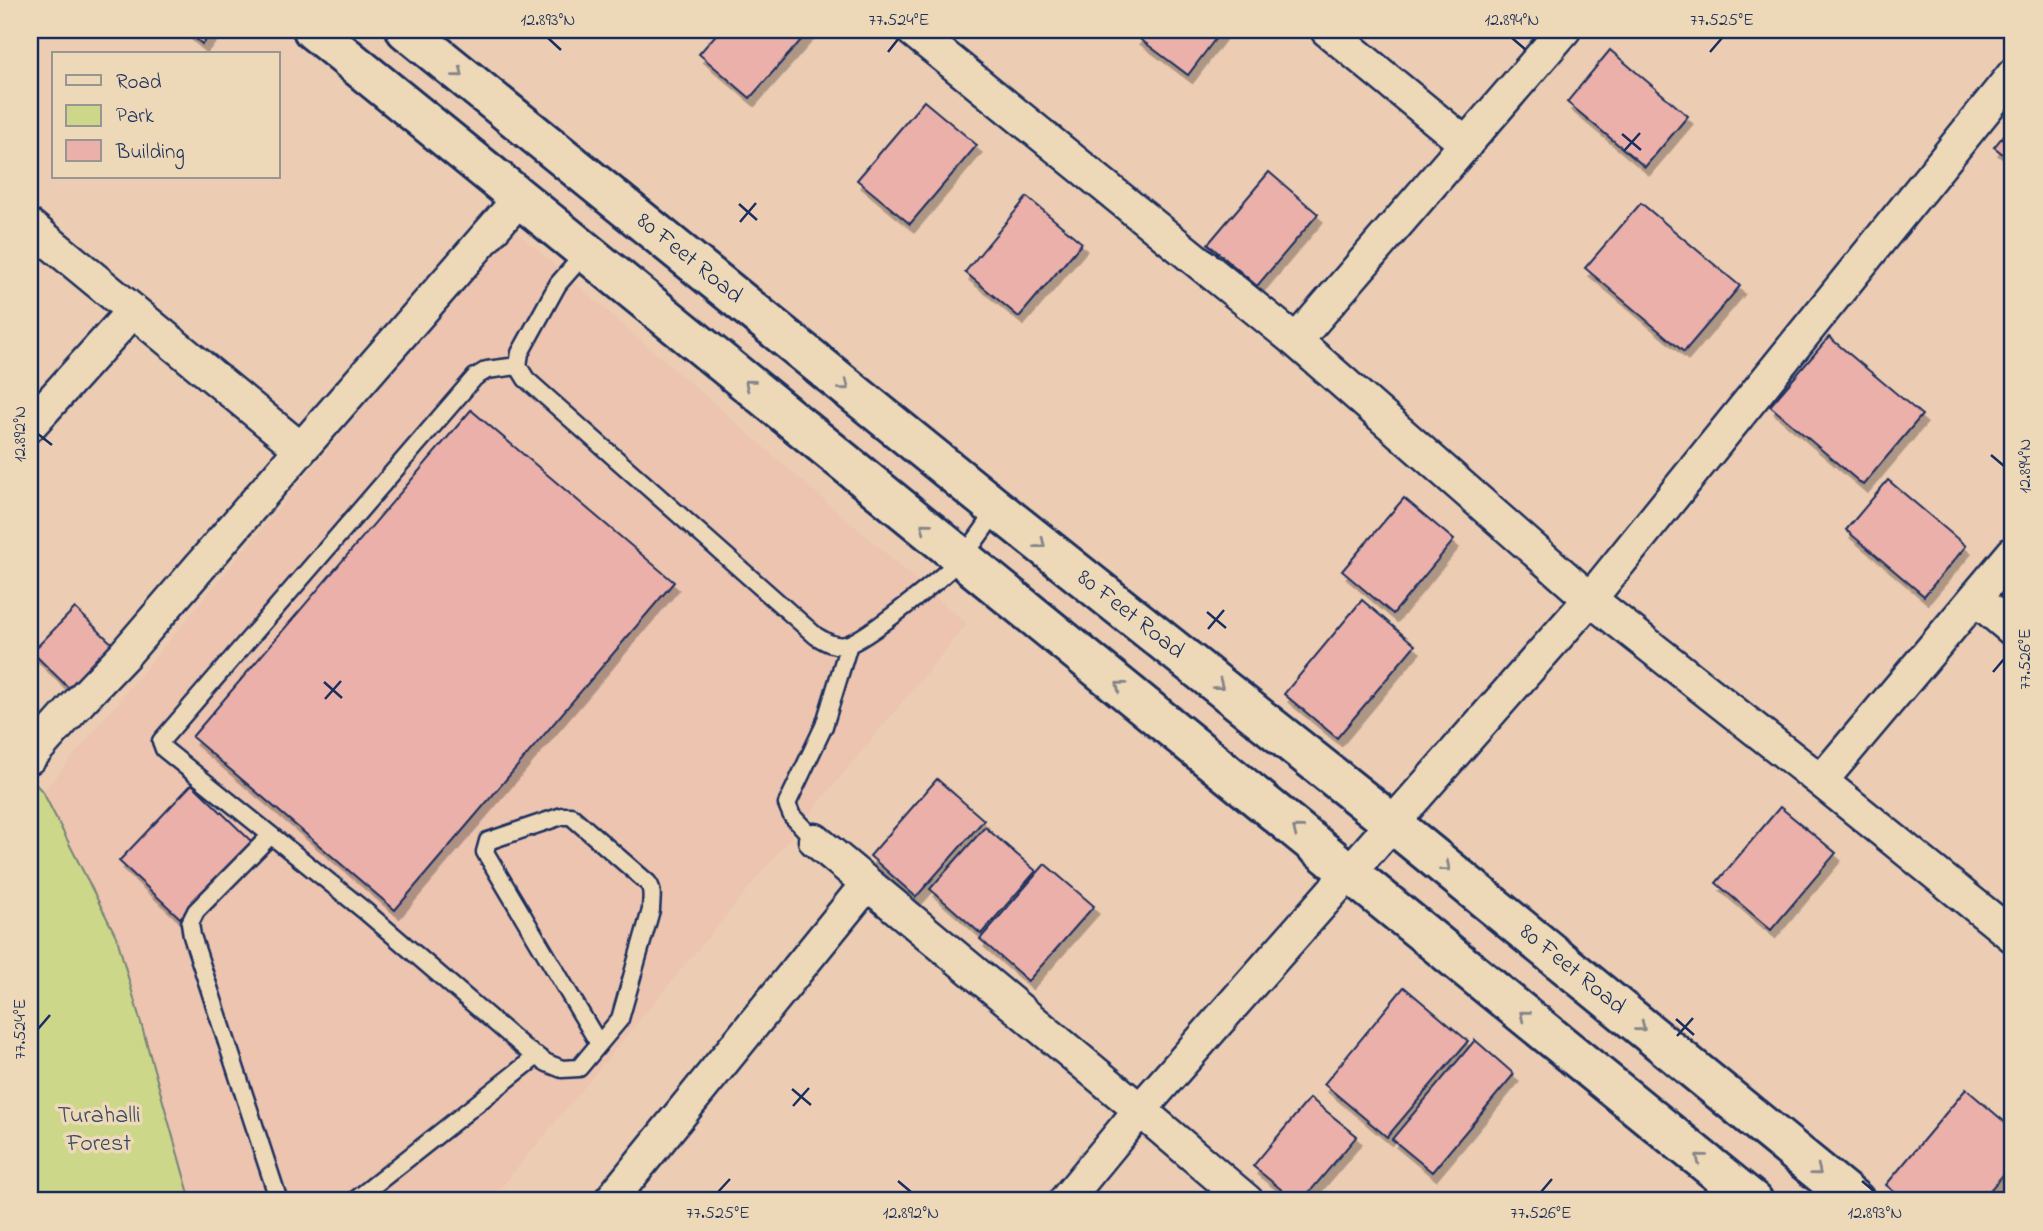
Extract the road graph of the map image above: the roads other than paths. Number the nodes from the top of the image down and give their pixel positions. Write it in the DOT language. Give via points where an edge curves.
graph roads {
  1 [pos="313,30"];
  2 [pos="405,30"];
  3 [pos="912,30"];
  4 [pos="1327,30"];
  5 [pos="1564,30"];
  6 [pos="2013,75"];
  7 [pos="1466,144"];
  8 [pos="519,199"];
  9 [pos="30,226"];
  10 [pos="586,251"];
  11 [pos="133,311"];
  12 [pos="1296,341"];
  13 [pos="519,366"];
  14 [pos="30,425"];
  15 [pos="301,449"];
  16 [pos="997,509"];
  17 [pos="2013,553"];
  18 [pos="962,557"];
  19 [pos="1975,598"];
  20 [pos="1590,599"];
  21 [pos="2013,630"];
  22 [pos="849,643"];
  23 [pos="30,757"];
  24 [pos="1821,781"];
  25 [pos="1394,824"];
  26 [pos="271,835"];
  27 [pos="815,840"];
  28 [pos="1349,873"];
  29 [pos="867,884"];
  30 [pos="2013,936"];
  31 [pos="599,1044"];
  32 [pos="537,1056"];
  33 [pos="1140,1110"];
  34 [pos="279,1201"];
  35 [pos="354,1201"];
  36 [pos="610,1201"];
  37 [pos="1065,1201"];
  38 [pos="1247,1201"];
  39 [pos="1753,1201"];
  40 [pos="1855,1201"];
  1 -- 8 [label="main road"];
  2 -- 16 [label="main road, 80 Feet Road, one-way"];
  3 -- 12 [label="street"];
  4 -- 7 [label="street"];
  5 -- 7 [label="street"];
  6 -- 20 [label="street"];
  7 -- 12 [label="street"];
  8 -- 10 [label="main road"];
  8 -- 15 [label="street"];
  9 -- 11 [label="street"];
  10 -- 13 [label="lane" via="558,284 520,353"];
  18 -- 10 [label="main road, one-way"];
  11 -- 14 [label="street"];
  11 -- 15 [label="street"];
  12 -- 20 [label="street"];
  13 -- 22 [label="lane" via="526,379 816,636 831,645"];
  13 -- 26 [label="lane" via="487,370 475,377 161,741 164,749"];
  15 -- 23 [label="street"];
  16 -- 18 [label="lane"];
  16 -- 25 [label="main road, 80 Feet Road, one-way"];
  17 -- 19 [label="street"];
  18 -- 22 [label="lane" via="864,637"];
  28 -- 18 [label="main road, one-way"];
  19 -- 21 [label="street"];
  19 -- 24 [label="street"];
  20 -- 24 [label="street"];
  20 -- 25 [label="street"];
  22 -- 27 [label="lane" via="824,726 787,804"];
  24 -- 30 [label="street"];
  25 -- 28 [label="street"];
  25 -- 40 [label="main road, 80 Feet Road, one-way"];
  26 -- 32 [label="lane"];
  26 -- 34 [label="lane" via="196,911 190,923"];
  27 -- 29 [label="street"];
  28 -- 33 [label="street"];
  39 -- 28 [label="main road, one-way"];
  29 -- 33 [label="street"];
  29 -- 36 [label="street"];
  31 -- 31 [label="lane" via="620,1019 651,910 652,887 571,816 488,841 485,852"];
  31 -- 32 [label="lane" via="579,1068 571,1070"];
  32 -- 35 [label="lane"];
  33 -- 37 [label="street"];
  33 -- 38 [label="street"];
}
